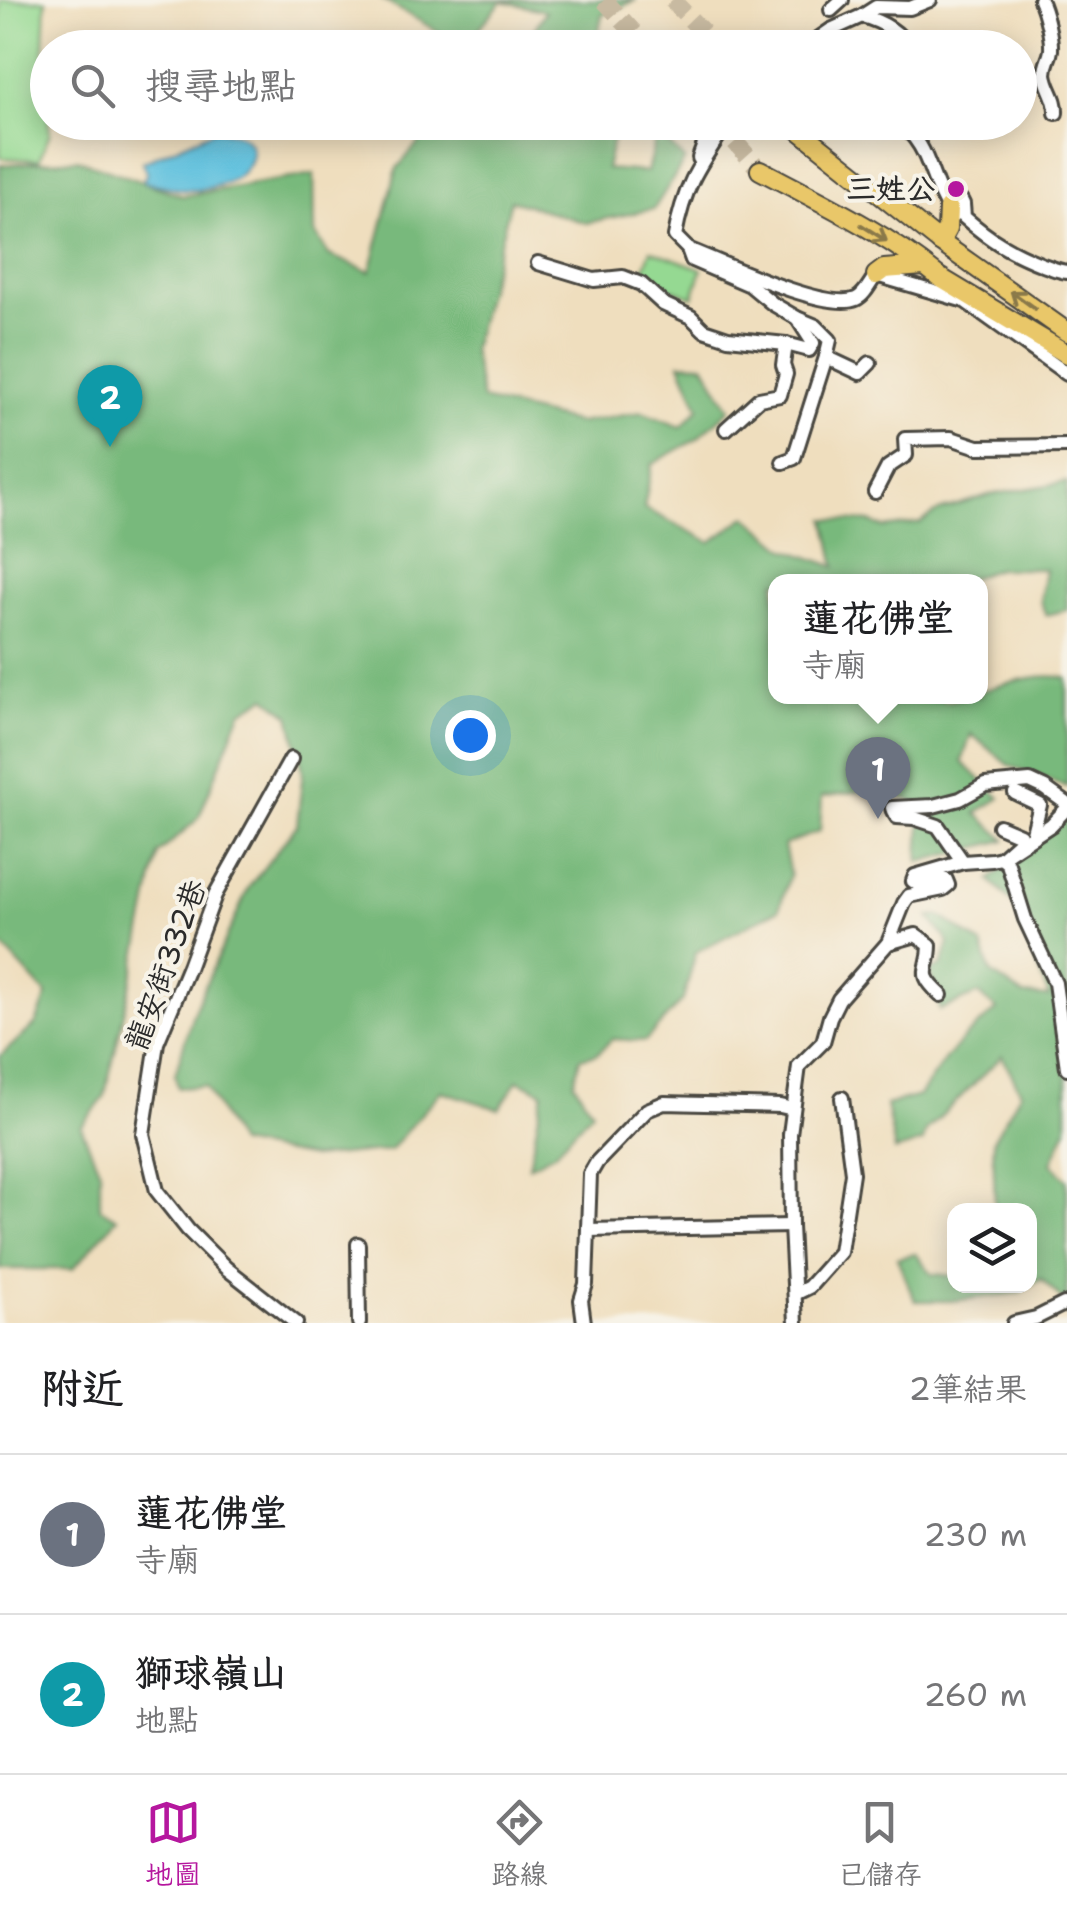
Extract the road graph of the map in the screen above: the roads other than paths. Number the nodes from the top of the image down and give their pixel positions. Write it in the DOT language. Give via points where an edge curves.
graph roads {
  1 [pos="930,0"];
  2 [pos="1040,0"];
  3 [pos="910,3"];
  4 [pos="862,16"];
  5 [pos="830,30"];
  6 [pos="892,30"];
  7 [pos="1056,113"];
  8 [pos="706,140"];
  9 [pos="716,140"];
  10 [pos="812,140"];
  11 [pos="917,140"];
  12 [pos="760,170"];
  13 [pos="693,175"];
  14 [pos="949,215"];
  15 [pos="934,237"];
  16 [pos="688,249"];
  17 [pos="538,263"];
  18 [pos="924,266"];
  19 [pos="1067,272"];
  20 [pos="876,275"];
  21 [pos="797,318"];
  22 [pos="1067,332"];
  23 [pos="786,344"];
  24 [pos="1067,354"];
  25 [pos="826,357"];
  26 [pos="870,364"];
  27 [pos="1067,374"];
  28 [pos="726,429"];
  29 [pos="1067,446"];
  30 [pos="783,462"];
  31 [pos="875,492"];
  32 [pos="291,759"];
  33 [pos="1015,794"];
  34 [pos="999,826"];
  35 [pos="1032,837"];
  36 [pos="1001,858"];
  37 [pos="963,862"];
  38 [pos="888,943"];
  39 [pos="941,995"];
  40 [pos="1067,1068"];
  41 [pos="842,1098"];
  42 [pos="793,1109"];
  43 [pos="791,1226"];
  44 [pos="588,1230"];
  45 [pos="358,1244"];
  46 [pos="795,1294"];
  47 [pos="1064,1304"];
  48 [pos="296,1323"];
  49 [pos="359,1323"];
  50 [pos="584,1323"];
  51 [pos="796,1323"];
  52 [pos="1014,1323"];
  1 -- 3 [label="lane"];
  2 -- 7 [label="lane" via="1051,50 1046,80 1057,99"];
  3 -- 4 [label="lane" via="876,7"];
  4 -- 5 [label="lane"];
  4 -- 6 [label="lane"];
  8 -- 13 [label="lane"];
  9 -- 13 [label="lane"];
  10 -- 15 [label="highway"];
  11 -- 14 [label="lane"];
  12 -- 18 [label="highway, one-way"];
  13 -- 16 [label="lane" via="675,236"];
  14 -- 15 [label="highway"];
  14 -- 19 [label="lane" via="961,200 964,217 989,239 1021,258"];
  15 -- 18 [label="highway"];
  22 -- 15 [label="highway, one-way"];
  16 -- 20 [label="lane" via="818,298 852,301"];
  16 -- 21 [label="lane" via="692,260 750,285"];
  17 -- 23 [label="lane" via="594,280 623,277 704,330"];
  18 -- 20 [label="highway" via="884,268"];
  18 -- 24 [label="highway"];
  20 -- 27 [label="lane" via="965,301"];
  21 -- 23 [label="lane" via="813,343 810,350"];
  21 -- 25 [label="lane" via="830,340"];
  23 -- 28 [label="lane" via="780,395 758,398"];
  25 -- 26 [label="lane" via="860,373"];
  25 -- 30 [label="lane" via="794,458"];
  29 -- 31 [label="lane" via="978,448 951,438 905,439 906,455 888,467"];
  32 -- 48 [label="lane, 龍安街332巷" via="215,895 157,1044 143,1134 158,1191 188,1230"];
  33 -- 35 [label="lane" via="1040,805"];
  34 -- 36 [label="lane" via="1020,835"];
  35 -- 36 [label="lane"];
  35 -- 37 [label="lane" via="1067,808 1030,781 985,785 933,806 892,808 896,817 938,826"];
  36 -- 37 [label="lane"];
  36 -- 40 [label="lane" via="1055,983"];
  37 -- 38 [label="lane" via="915,876 917,884 939,879 948,885 909,896"];
  38 -- 39 [label="lane" via="916,935 930,945 924,972"];
  38 -- 42 [label="lane" via="839,999 823,1042 799,1066"];
  41 -- 46 [label="lane" via="852,1173 840,1252"];
  42 -- 43 [label="lane"];
  42 -- 44 [label="lane" via="664,1104 647,1110 590,1174"];
  43 -- 44 [label="lane"];
  43 -- 46 [label="lane"];
  44 -- 50 [label="lane"];
  45 -- 49 [label="lane"];
  46 -- 51 [label="lane"];
  47 -- 52 [label="lane"];
}
